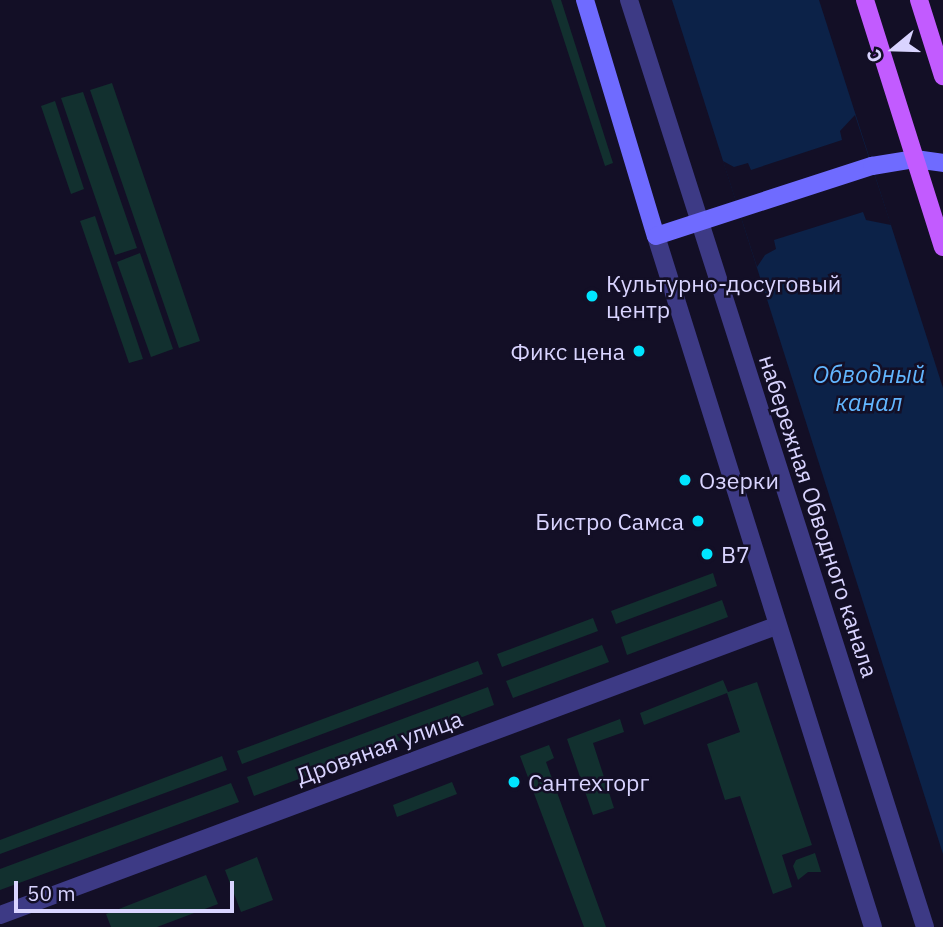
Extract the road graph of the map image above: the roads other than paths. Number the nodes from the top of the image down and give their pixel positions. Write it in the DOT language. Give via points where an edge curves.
graph roads {
  1 [pos="584,0"];
  2 [pos="629,0"];
  3 [pos="864,0"];
  4 [pos="919,0"];
  5 [pos="943,76"];
  6 [pos="915,159"];
  7 [pos="943,163"];
  8 [pos="699,223"];
  9 [pos="656,236"];
  10 [pos="943,247"];
  11 [pos="776,626"];
  12 [pos="0,915"];
  13 [pos="873,927"];
  14 [pos="925,927"];
  1 -- 9 [label="main road"];
  2 -- 8 [label="street, набережная Обводного канала"];
  3 -- 6 [label="main road"];
  4 -- 5 [label="main road"];
  6 -- 7 [label="main road"];
  6 -- 8 [label="main road" via="872,166"];
  6 -- 10 [label="main road"];
  8 -- 9 [label="main road"];
  8 -- 14 [label="street, набережная Обводного канала"];
  9 -- 11 [label="street"];
  11 -- 12 [label="street, Дровяная улица"];
  11 -- 13 [label="street"];
}
